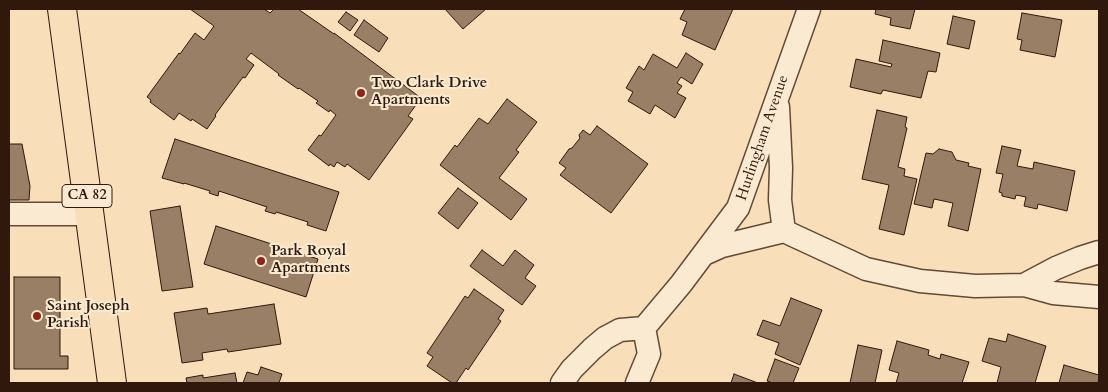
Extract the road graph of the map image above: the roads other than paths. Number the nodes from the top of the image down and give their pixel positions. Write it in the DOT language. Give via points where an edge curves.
graph roads {
  1 [pos="62,9"];
  2 [pos="809,9"];
  3 [pos="777,98"];
  4 [pos="9,214"];
  5 [pos="90,214"];
  6 [pos="784,230"];
  7 [pos="1099,252"];
  8 [pos="704,254"];
  9 [pos="1024,285"];
  10 [pos="1099,297"];
  11 [pos="644,328"];
  12 [pos="112,383"];
  13 [pos="562,383"];
  14 [pos="637,383"];
  1 -- 5 [label="main road, CA 82"];
  2 -- 3 [label="street, Hurlingham Avenue"];
  3 -- 6 [label="street"];
  3 -- 8 [label="street, Hurlingham Avenue" via="738,208"];
  4 -- 5 [label="street"];
  5 -- 12 [label="main road, CA 82"];
  6 -- 8 [label="street"];
  6 -- 9 [label="street" via="866,269 920,281 975,286"];
  7 -- 9 [label="street" via="1056,268"];
  8 -- 11 [label="street, Hurlingham Avenue"];
  9 -- 10 [label="street" via="1053,293"];
  11 -- 13 [label="street" via="620,330 605,338"];
  11 -- 14 [label="street" via="649,354"];
}
